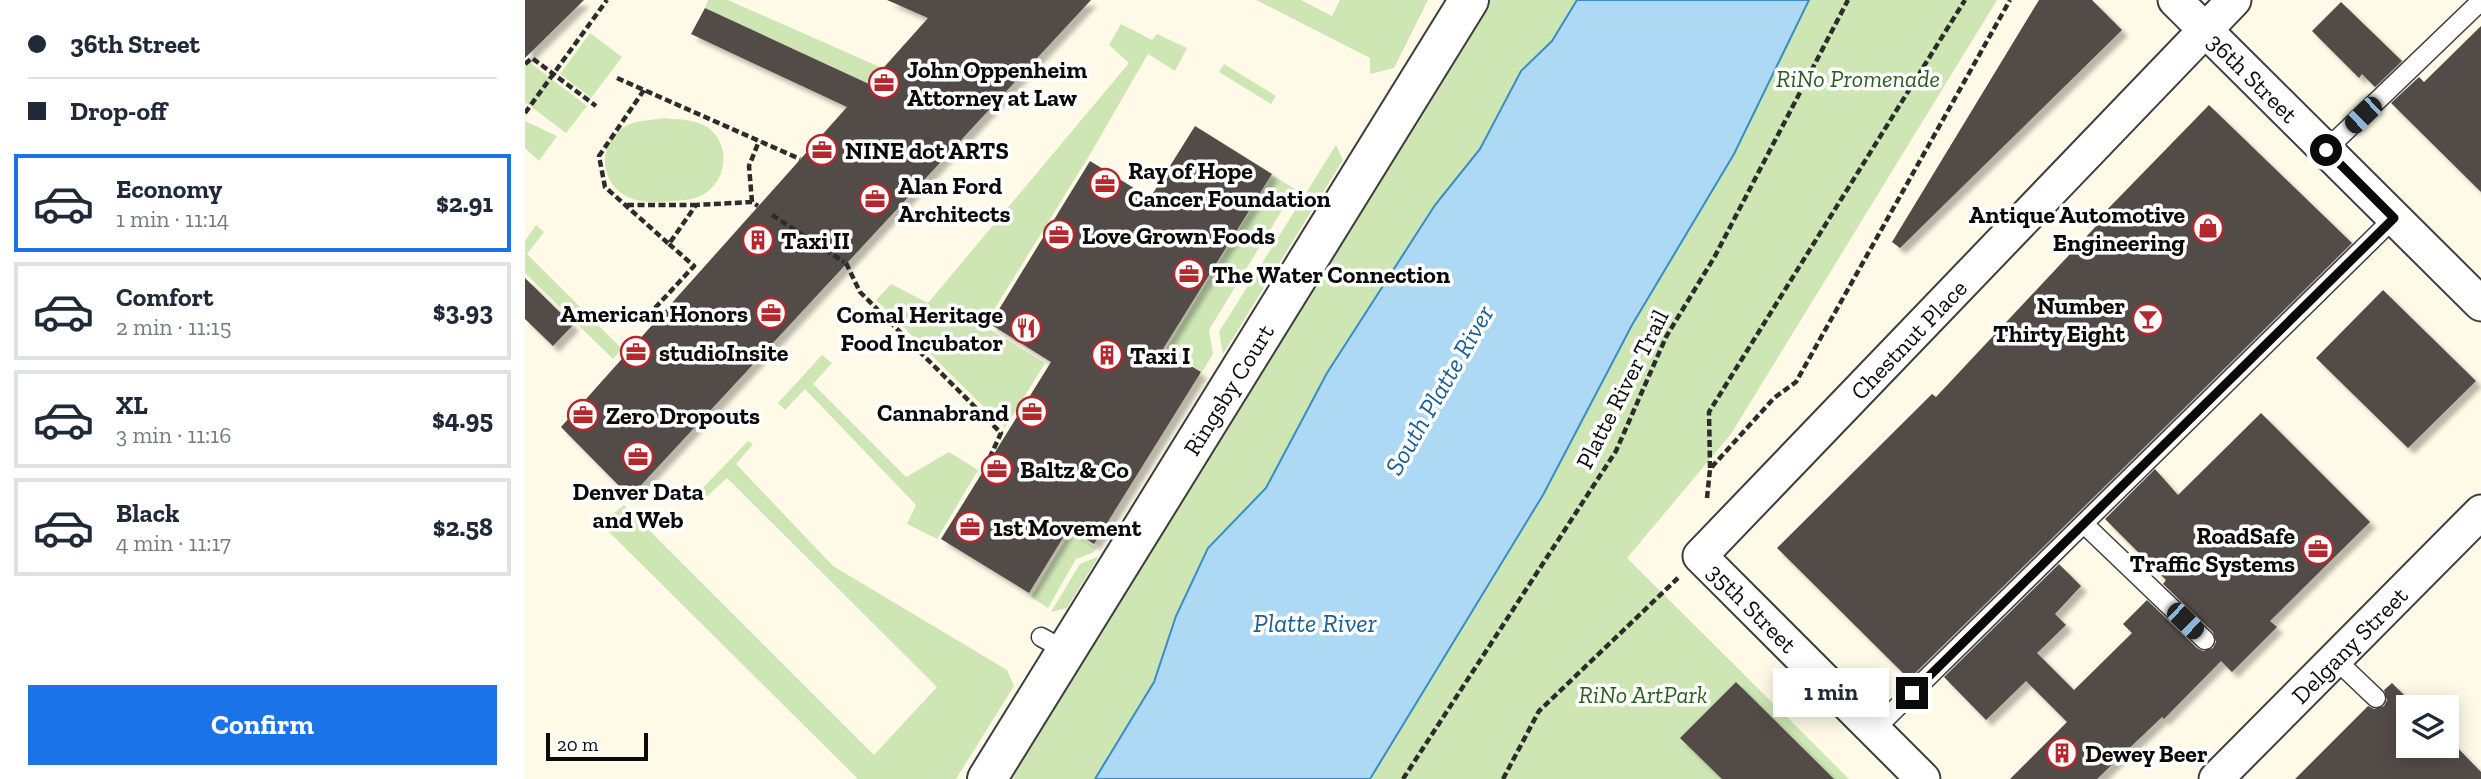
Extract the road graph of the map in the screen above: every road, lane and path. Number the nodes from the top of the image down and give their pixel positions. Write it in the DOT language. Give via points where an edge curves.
graph roads {
  1 [pos="607,0"];
  2 [pos="1469,0"];
  3 [pos="1848,0"];
  4 [pos="1965,0"];
  5 [pos="2010,0"];
  6 [pos="2175,0"];
  7 [pos="2234,0"];
  8 [pos="2481,1"];
  9 [pos="2205,29"];
  10 [pos="525,64"];
  11 [pos="553,74"];
  12 [pos="617,78"];
  13 [pos="644,90"];
  14 [pos="596,107"];
  15 [pos="525,113"];
  16 [pos="759,141"];
  17 [pos="2326,150"];
  18 [pos="800,159"];
  19 [pos="752,202"];
  20 [pos="625,205"];
  21 [pos="696,205"];
  22 [pos="758,206"];
  23 [pos="772,215"];
  24 [pos="2394,218"];
  25 [pos="669,244"];
  26 [pos="2481,304"];
  27 [pos="655,308"];
  28 [pos="1710,469"];
  29 [pos="983,470"];
  30 [pos="2481,512"];
  31 [pos="2084,524"];
  32 [pos="1700,556"];
  33 [pos="1658,597"];
  34 [pos="2205,640"];
  35 [pos="2335,659"];
  36 [pos="2377,698"];
  37 [pos="1874,730"];
  38 [pos="987,779"];
  39 [pos="1403,779"];
  40 [pos="1503,779"];
  41 [pos="1923,779"];
  42 [pos="2216,779"];
  1 -- 11 [label="path"];
  2 -- 38 [label="street, Ringsby Court" via="1053,644"];
  3 -- 39 [label="path, Platte River Trail" via="1715,256 1666,337 1616,451"];
  4 -- 28 [label="path" via="1709,412"];
  5 -- 28 [label="path" via="1796,382 1774,398"];
  6 -- 9 [label="street, 36th Street"];
  7 -- 9 [label="street, Chestnut Place"];
  8 -- 17 [label="lane"];
  9 -- 17 [label="street, 36th Street"];
  9 -- 32 [label="street, Chestnut Place"];
  10 -- 11 [label="path" via="531,58"];
  11 -- 14 [label="path"];
  11 -- 15 [label="path"];
  12 -- 13 [label="path"];
  13 -- 16 [label="path"];
  13 -- 20 [label="path" via="599,156 605,187"];
  16 -- 18 [label="path"];
  16 -- 19 [label="path" via="749,166"];
  17 -- 24 [label="street, 36th Street"];
  19 -- 21 [label="path"];
  19 -- 22 [label="path"];
  20 -- 21 [label="path"];
  20 -- 25 [label="path"];
  21 -- 25 [label="path"];
  23 -- 29 [label="path" via="845,263 860,292 1001,433"];
  24 -- 26 [label="street, 36th Street"];
  24 -- 31 [label="lane"];
  25 -- 27 [label="path" via="694,266"];
  28 -- 32 [label="path"];
  30 -- 35 [label="street, Delgany Street"];
  31 -- 34 [label="lane"];
  31 -- 37 [label="lane"];
  32 -- 37 [label="street, 35th Street"];
  33 -- 40 [label="path" via="1539,711"];
  35 -- 36 [label="lane"];
  35 -- 42 [label="street, Delgany Street"];
  37 -- 41 [label="street, 35th Street"];
}
